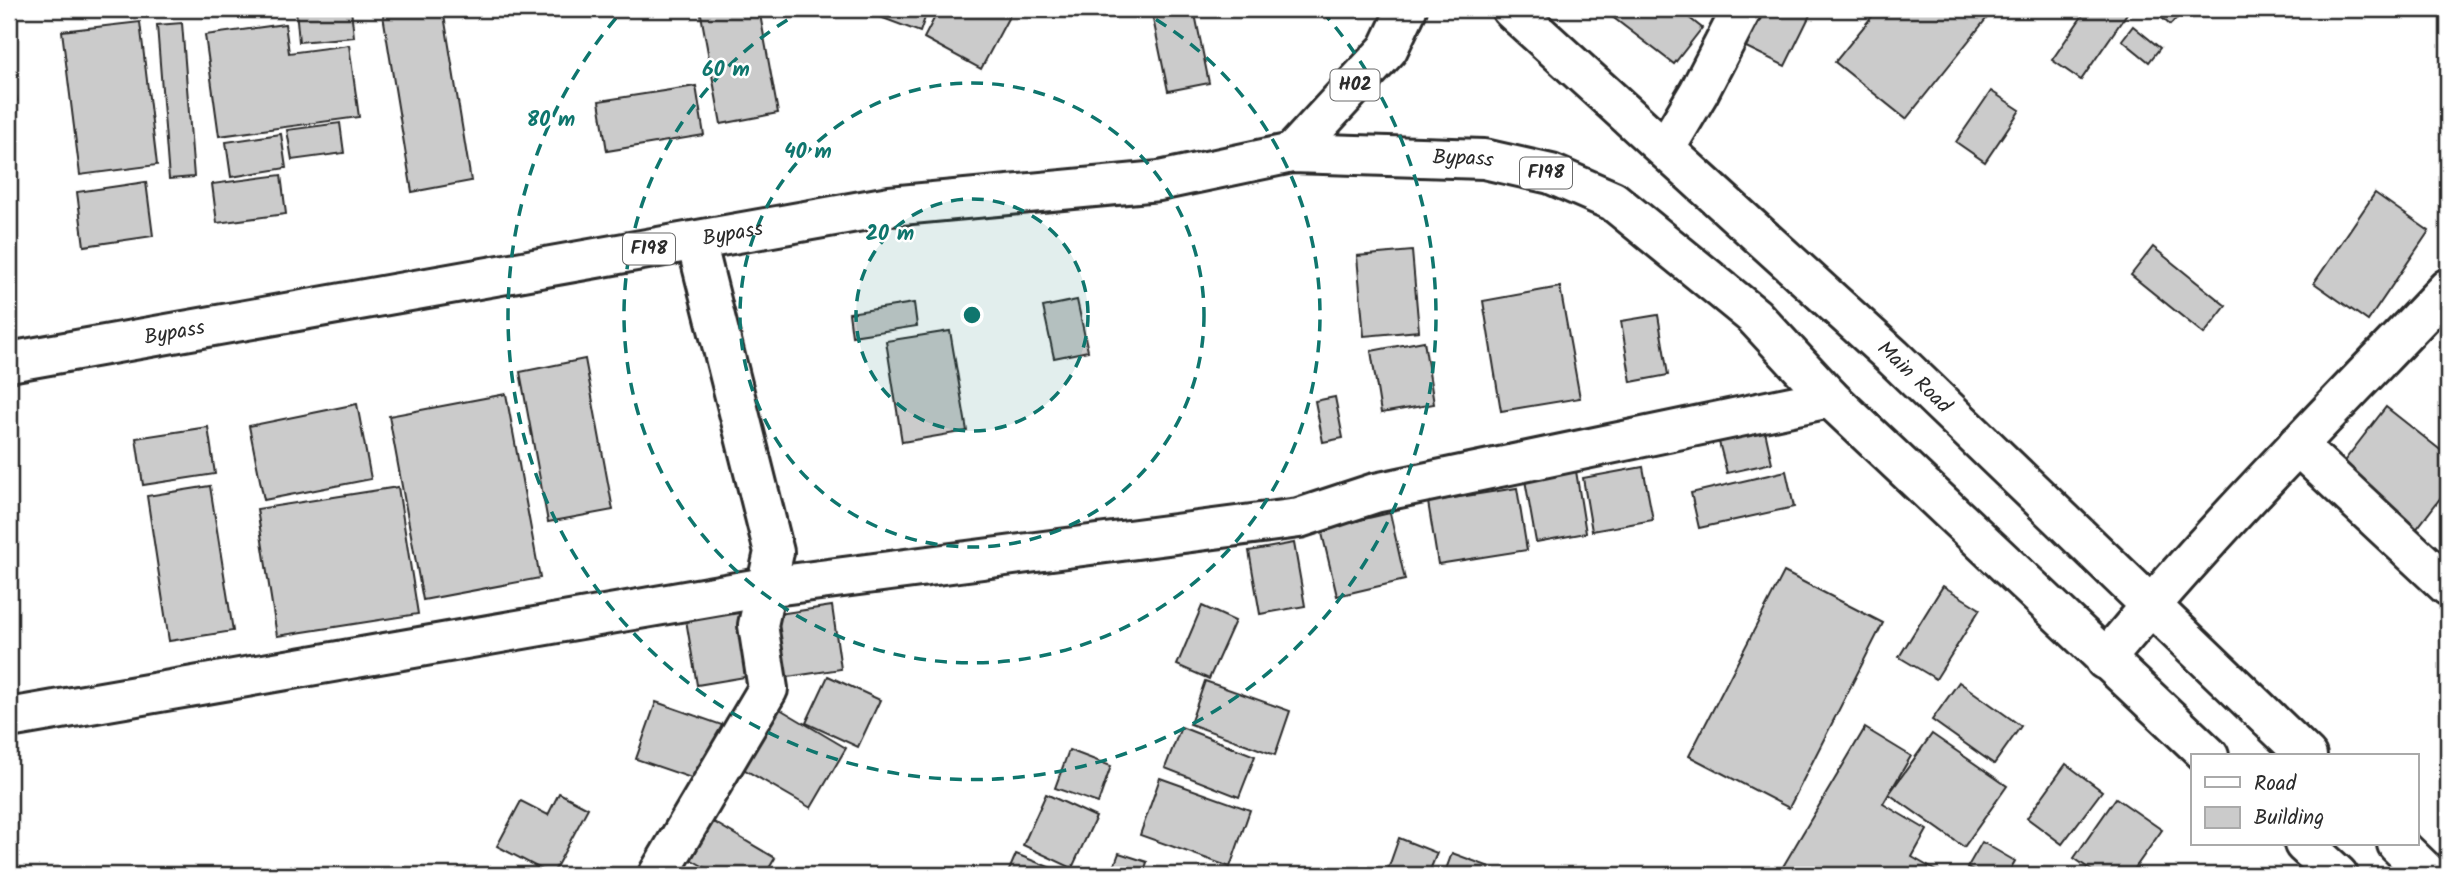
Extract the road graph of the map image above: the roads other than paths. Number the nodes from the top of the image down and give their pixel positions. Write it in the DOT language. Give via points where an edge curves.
graph roads {
  1 [pos="1407,9"];
  2 [pos="1511,9"];
  3 [pos="1742,9"];
  4 [pos="1665,149"];
  5 [pos="1292,153"];
  6 [pos="696,241"];
  7 [pos="2448,288"];
  8 [pos="9,362"];
  9 [pos="1830,398"];
  10 [pos="2297,445"];
  11 [pos="2448,586"];
  12 [pos="766,587"];
  13 [pos="2151,604"];
  14 [pos="2105,660"];
  15 [pos="9,718"];
  16 [pos="2207,754"];
  17 [pos="2305,754"];
  18 [pos="2306,846"];
  19 [pos="2399,846"];
  20 [pos="658,875"];
  21 [pos="2338,875"];
  22 [pos="2429,875"];
  1 -- 5 [label="main road, H02" via="1388,49"];
  2 -- 4 [label="main road, Main Road"];
  3 -- 4 [label="main road"];
  4 -- 13 [label="main road, Main Road" via="1894,357"];
  5 -- 6 [label="main road, Bypass / F198" via="1160,181 890,206"];
  5 -- 9 [label="main road, Bypass / F198" via="1484,159 1551,174 1613,201 1755,316"];
  6 -- 8 [label="main road, Bypass / F198"];
  6 -- 12 [label="main road" via="774,552"];
  7 -- 10 [label="main road"];
  9 -- 12 [label="main road" via="1375,493 1299,518"];
  9 -- 14 [label="main road"];
  10 -- 11 [label="main road"];
  10 -- 13 [label="main road"];
  12 -- 15 [label="main road"];
  12 -- 20 [label="main road" via="758,625 768,689"];
  13 -- 14 [label="main road"];
  13 -- 17 [label="main road, Main Road"];
  14 -- 16 [label="main road"];
  18 -- 21 [label="main road"];
  19 -- 22 [label="main road"];
}
